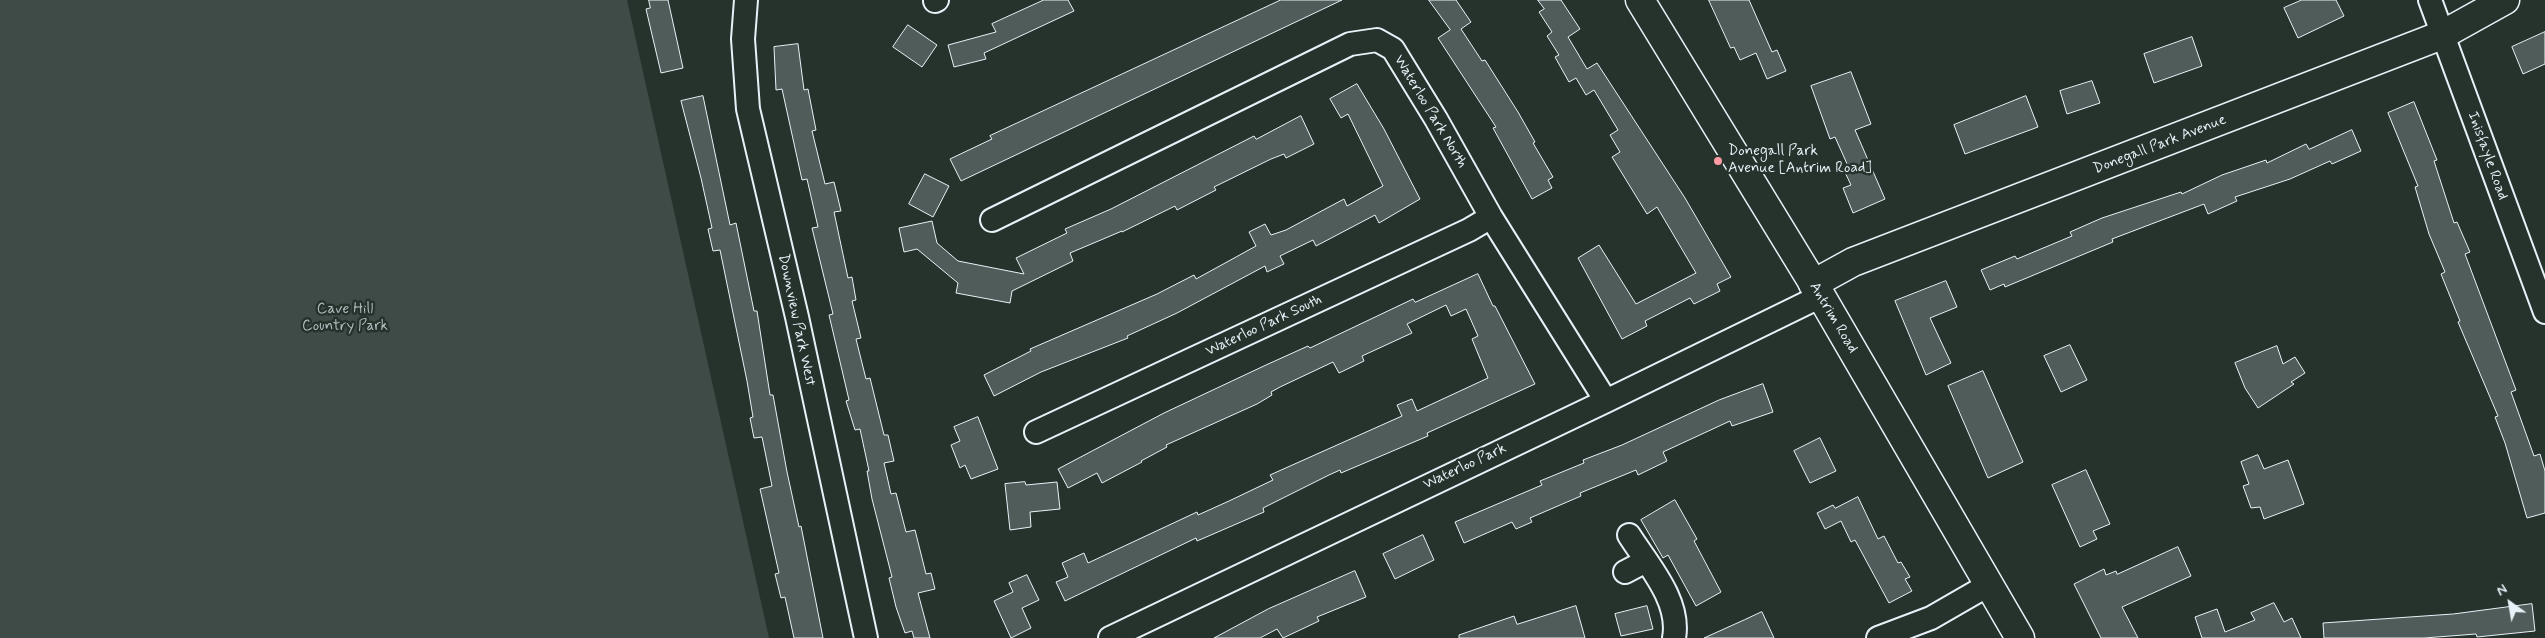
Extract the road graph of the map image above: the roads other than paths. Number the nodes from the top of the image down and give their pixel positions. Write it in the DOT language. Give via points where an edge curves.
graph roads {
  1 [pos="746,0"];
  2 [pos="1640,0"];
  3 [pos="2430,0"];
  4 [pos="2505,0"];
  5 [pos="2442,35"];
  6 [pos="1491,217"];
  7 [pos="992,220"];
  8 [pos="1817,290"];
  9 [pos="2545,312"];
  10 [pos="1606,401"];
  11 [pos="1036,432"];
  12 [pos="1629,535"];
  13 [pos="1646,561"];
  14 [pos="1625,572"];
  15 [pos="1990,584"];
  16 [pos="866,638"];
  17 [pos="1110,638"];
  18 [pos="1674,638"];
  19 [pos="1878,638"];
  20 [pos="2020,638"];
  1 -- 16 [label="street, Downview Park West" via="742,39 748,109 797,317"];
  2 -- 8 [label="street, Antrim Road"];
  3 -- 5 [label="street, Inisfayle Road"];
  4 -- 5 [label="street, Donegall Park Avenue"];
  5 -- 8 [label="street, Donegall Park Avenue" via="1858,260"];
  5 -- 9 [label="street, Inisfayle Road"];
  6 -- 7 [label="street, Waterloo Park North" via="1393,49 1377,40 1350,44"];
  6 -- 10 [label="street, Waterloo Park North"];
  6 -- 11 [label="street, Waterloo Park South"];
  8 -- 10 [label="street, Waterloo Park"];
  8 -- 15 [label="street, Antrim Road"];
  10 -- 17 [label="street, Waterloo Park"];
  12 -- 13 [label="street"];
  13 -- 14 [label="street"];
  13 -- 18 [label="street" via="1671,602 1677,624"];
  15 -- 19 [label="street" via="1930,618"];
  15 -- 20 [label="street, Antrim Road"];
}
